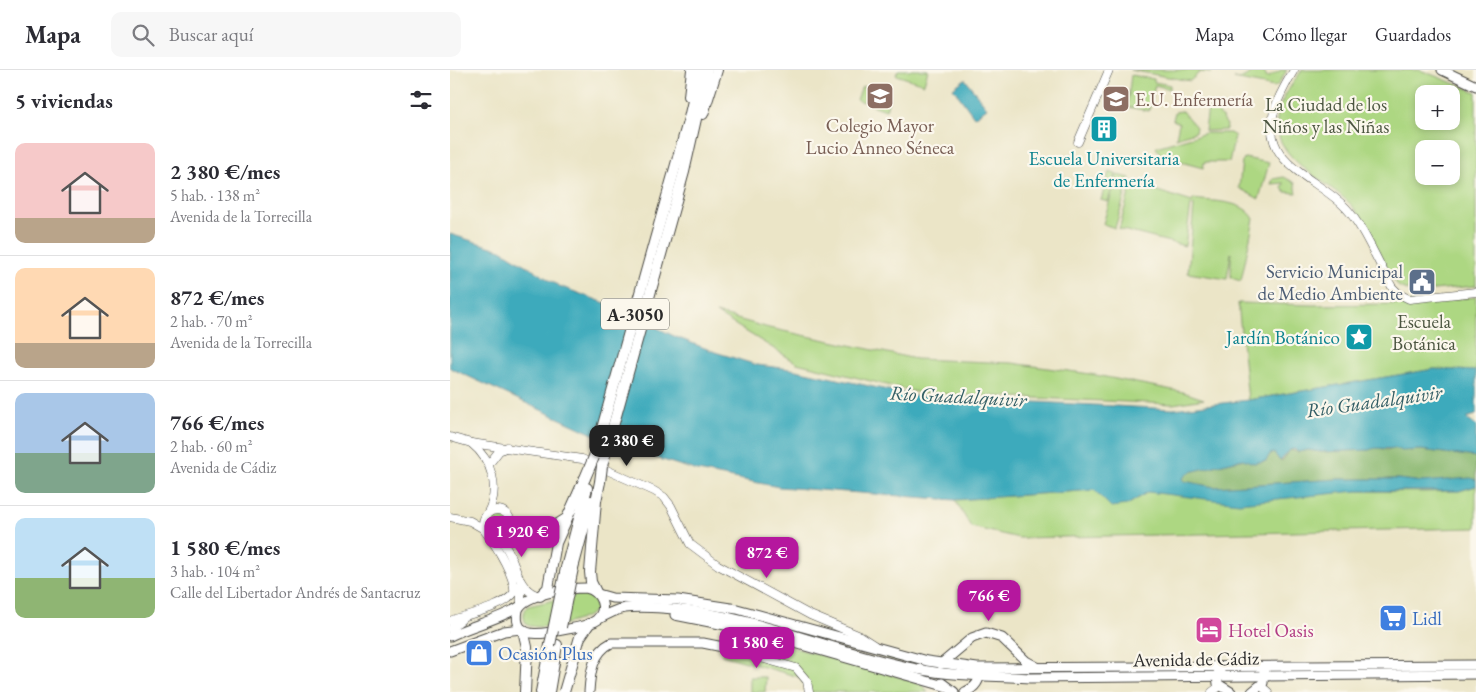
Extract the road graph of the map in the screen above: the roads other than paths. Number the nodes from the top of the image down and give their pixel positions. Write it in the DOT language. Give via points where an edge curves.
graph roads {
  1 [pos="692,70"];
  2 [pos="700,70"];
  3 [pos="707,70"];
  4 [pos="717,70"];
  5 [pos="1109,70"];
  6 [pos="1294,70"];
  7 [pos="1442,70"];
  8 [pos="1476,86"];
  9 [pos="683,139"];
  10 [pos="1078,142"];
  11 [pos="691,148"];
  12 [pos="679,171"];
  13 [pos="1476,292"];
  14 [pos="450,437"];
  15 [pos="471,443"];
  16 [pos="507,447"];
  17 [pos="489,464"];
  18 [pos="593,480"];
  19 [pos="494,498"];
  20 [pos="502,510"];
  21 [pos="486,515"];
  22 [pos="450,517"];
  23 [pos="566,519"];
  24 [pos="470,521"];
  25 [pos="512,526"];
  26 [pos="486,532"];
  27 [pos="501,537"];
  28 [pos="520,579"];
  29 [pos="597,593"];
  30 [pos="540,596"];
  31 [pos="520,605"];
  32 [pos="625,608"];
  33 [pos="472,614"];
  34 [pos="450,621"];
  35 [pos="713,622"];
  36 [pos="591,623"];
  37 [pos="738,627"];
  38 [pos="450,629"];
  39 [pos="522,629"];
  40 [pos="450,636"];
  41 [pos="724,643"];
  42 [pos="553,646"];
  43 [pos="877,649"];
  44 [pos="822,651"];
  45 [pos="853,651"];
  46 [pos="450,652"];
  47 [pos="1476,665"];
  48 [pos="1252,667"];
  49 [pos="1042,668"];
  50 [pos="978,671"];
  51 [pos="1264,671"];
  52 [pos="1476,674"];
  53 [pos="1216,675"];
  54 [pos="1000,676"];
  55 [pos="945,682"];
  56 [pos="1220,686"];
  57 [pos="974,687"];
  58 [pos="1264,689"];
  59 [pos="525,692"];
  60 [pos="541,692"];
  61 [pos="549,692"];
  62 [pos="564,692"];
  63 [pos="589,692"];
  64 [pos="809,692"];
  65 [pos="965,692"];
  66 [pos="1212,692"];
  67 [pos="1231,692"];
  68 [pos="1252,692"];
  1 -- 9 [label="highway"];
  2 -- 9 [label="highway, A-3050"];
  3 -- 11 [label="highway, A-3050"];
  4 -- 11 [label="highway"];
  5 -- 10 [label="street"];
  6 -- 13 [label="street" via="1274,106 1271,128 1275,142 1292,167 1346,208 1399,294 1409,299"];
  7 -- 8 [label="main road"];
  9 -- 12 [label="highway, A-3050"];
  11 -- 12 [label="highway, A-3050"];
  12 -- 18 [label="highway, A-3050, bridge" via="594,458"];
  12 -- 18 [label="highway, A-3050, bridge" via="602,466"];
  14 -- 15 [label="street"];
  15 -- 16 [label="street"];
  15 -- 17 [label="street"];
  16 -- 17 [label="street" via="499,451"];
  16 -- 43 [label="street" via="582,459 654,491 664,497 693,547 723,568 818,619 860,636"];
  17 -- 19 [label="street"];
  18 -- 23 [label="highway"];
  18 -- 29 [label="highway" via="596,501 590,572"];
  18 -- 42 [label="highway, bridge" via="569,568"];
  19 -- 20 [label="street"];
  19 -- 21 [label="street"];
  20 -- 21 [label="street"];
  20 -- 25 [label="street" via="510,518"];
  21 -- 24 [label="street"];
  21 -- 26 [label="street"];
  22 -- 24 [label="street"];
  23 -- 25 [label="highway" via="550,529 536,532 522,532"];
  23 -- 30 [label="highway" via="552,557 549,585"];
  24 -- 26 [label="street"];
  25 -- 27 [label="street"];
  26 -- 27 [label="street"];
  26 -- 33 [label="street" via="499,550 514,591 508,599"];
  27 -- 28 [label="street"];
  28 -- 30 [label="street" via="529,591"];
  28 -- 31 [label="street" via="523,593"];
  29 -- 30 [label="main road, Avenida de Cádiz" via="584,588"];
  29 -- 36 [label="main road" via="602,610"];
  29 -- 43 [label="main road, Avenida de Cádiz" via="612,598 678,600 737,609"];
  30 -- 31 [label="main road, Avenida de Cádiz"];
  31 -- 39 [label="main road" via="516,616"];
  31 -- 40 [label="main road"];
  32 -- 35 [label="main road, Avenida de Cádiz"];
  32 -- 36 [label="main road, Avenida de Cádiz"];
  32 -- 45 [label="main road, Avenida de Cádiz" via="672,609 716,615"];
  33 -- 34 [label="street"];
  33 -- 38 [label="street"];
  35 -- 37 [label="main road, Avenida de Cádiz"];
  35 -- 41 [label="main road" via="722,628"];
  36 -- 39 [label="main road, Avenida de Cádiz" via="538,634"];
  36 -- 62 [label="highway" via="580,637"];
  37 -- 41 [label="main road" via="731,630"];
  37 -- 44 [label="main road, Avenida de Cádiz"];
  39 -- 46 [label="main road" via="504,631"];
  39 -- 59 [label="highway" via="527,647"];
  41 -- 63 [label="main road" via="611,643 597,655"];
  41 -- 64 [label="street" via="740,653 800,671"];
  42 -- 60 [label="highway"];
  42 -- 61 [label="highway"];
  43 -- 55 [label="main road, Avenida de Cádiz"];
  44 -- 45 [label="main road, Avenida de Cádiz"];
  44 -- 55 [label="main road, Avenida de Cádiz"];
  45 -- 55 [label="main road, Avenida de Cádiz" via="918,669"];
  47 -- 51 [label="main road, Avenida de Cádiz"];
  48 -- 49 [label="main road, Avenida de Cádiz"];
  48 -- 51 [label="main road, Avenida de Cádiz"];
  48 -- 53 [label="main road" via="1221,671"];
  49 -- 50 [label="main road, Avenida de Cádiz"];
  49 -- 55 [label="main road, Avenida de Cádiz" via="1026,661 1002,638 986,633 972,638"];
  50 -- 54 [label="main road, Avenida de Cádiz"];
  50 -- 55 [label="main road, Avenida de Cádiz"];
  50 -- 57 [label="main road"];
  51 -- 52 [label="main road, Avenida de Cádiz"];
  51 -- 53 [label="main road, Avenida de Cádiz"];
  51 -- 58 [label="main road"];
  53 -- 54 [label="main road, Avenida de Cádiz"];
  53 -- 56 [label="main road"];
  54 -- 57 [label="main road"];
  56 -- 66 [label="street"];
  56 -- 67 [label="main road"];
  57 -- 65 [label="main road"];
  58 -- 68 [label="main road"];
}
